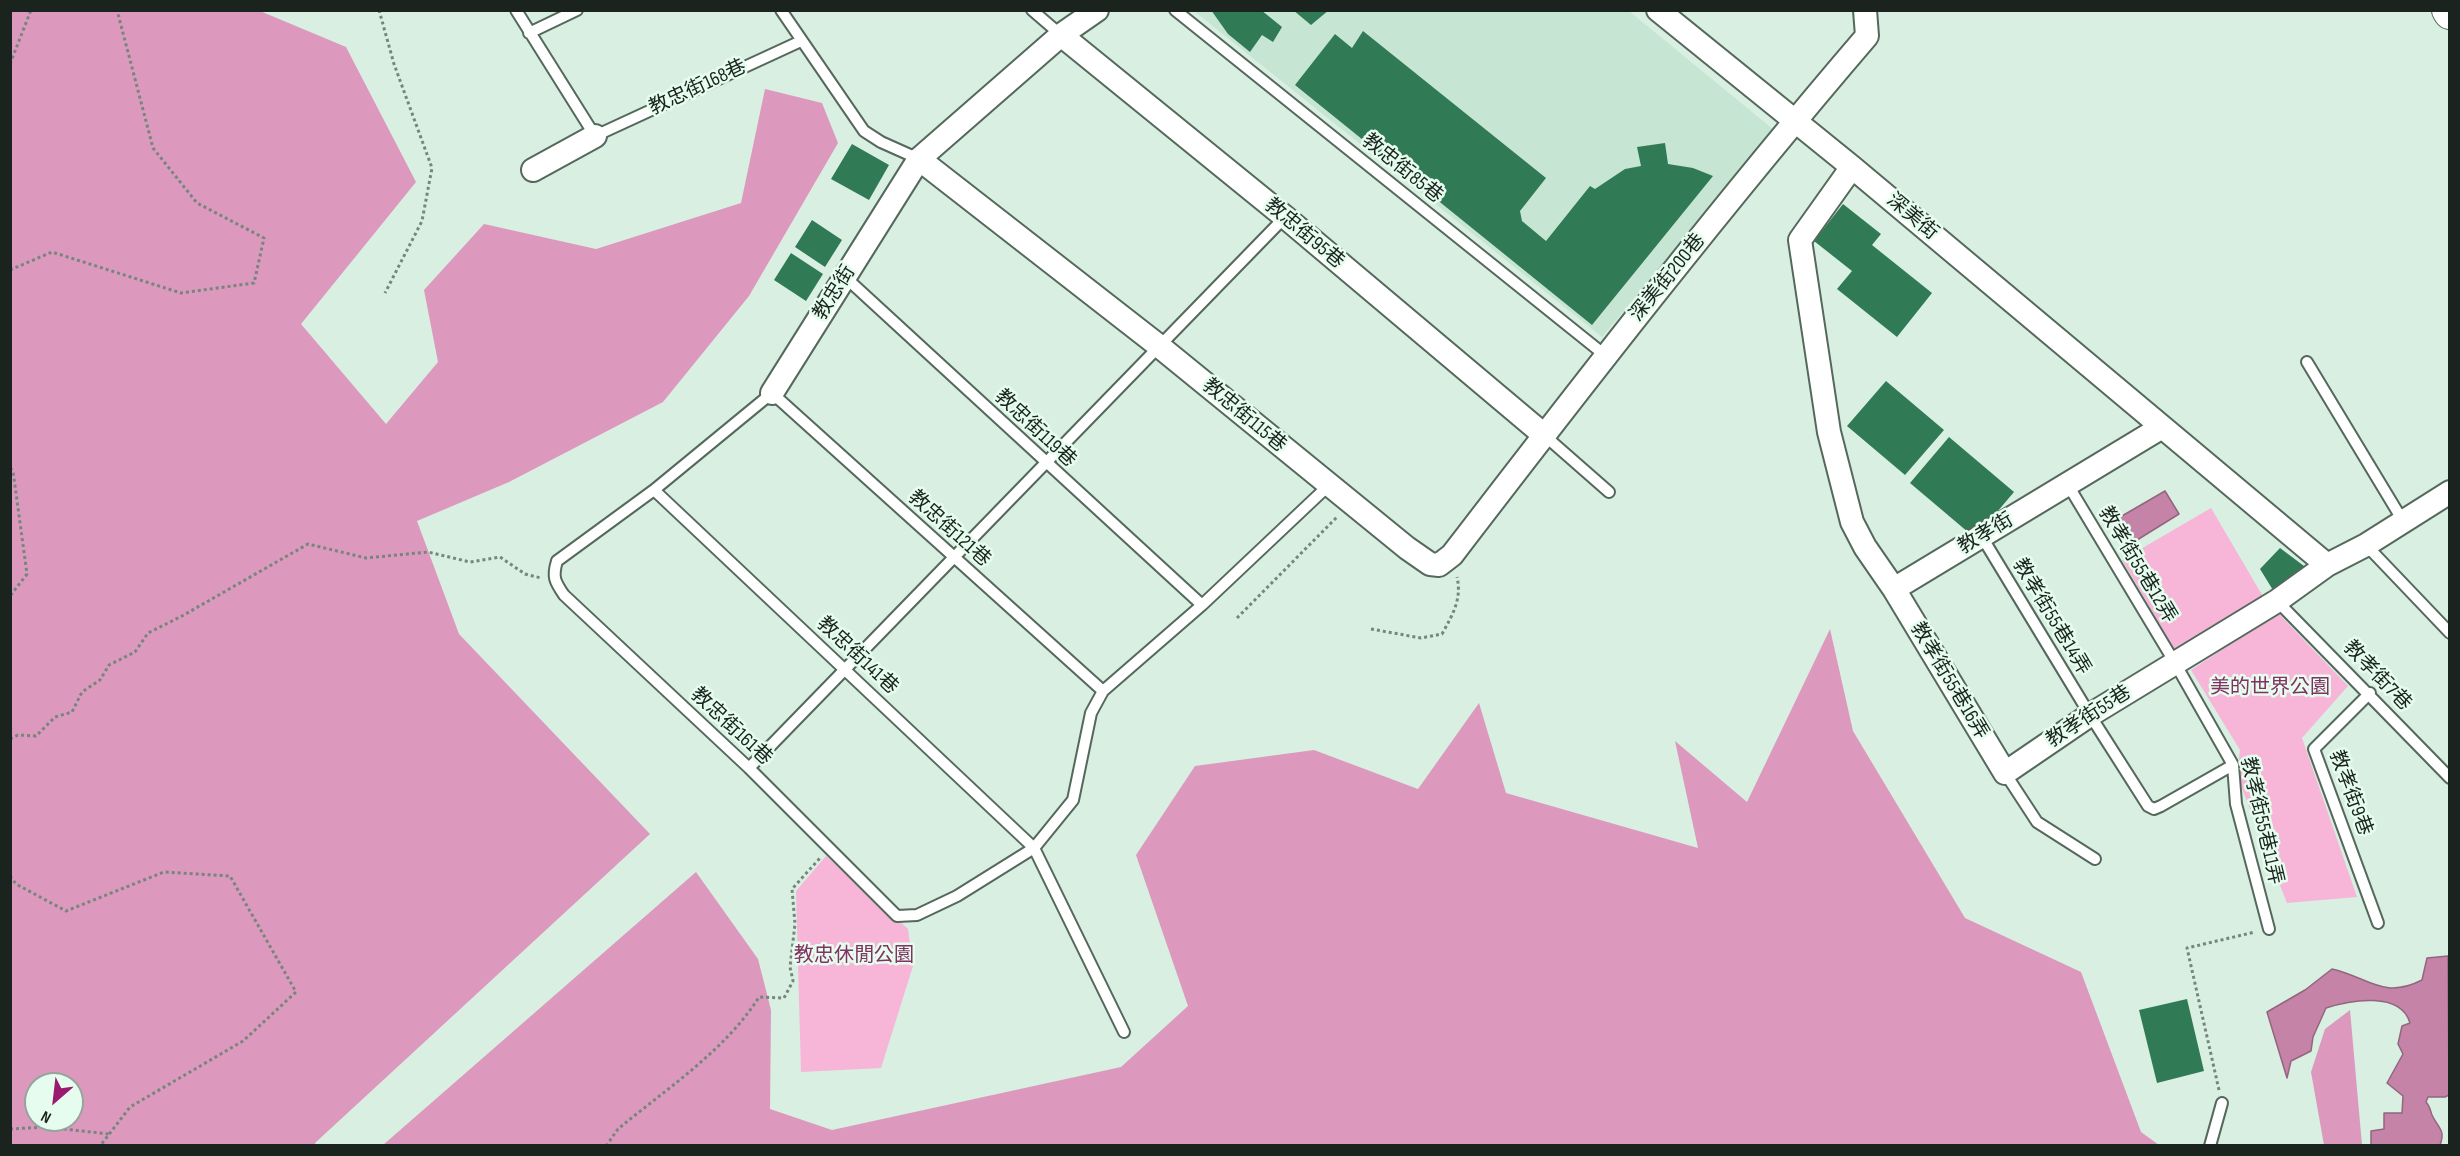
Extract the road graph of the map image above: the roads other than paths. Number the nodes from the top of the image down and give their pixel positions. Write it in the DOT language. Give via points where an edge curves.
graph roads {
  1 [pos="516,10"];
  2 [pos="577,10"];
  3 [pos="781,10"];
  4 [pos="1032,10"];
  5 [pos="1097,10"];
  6 [pos="1175,10"];
  7 [pos="1658,10"];
  8 [pos="1865,10"];
  9 [pos="529,33"];
  10 [pos="1061,35"];
  11 [pos="801,41"];
  12 [pos="1794,122"];
  13 [pos="595,136"];
  14 [pos="920,159"];
  15 [pos="1852,167"];
  16 [pos="533,170"];
  17 [pos="1285,217"];
  18 [pos="845,277"];
  19 [pos="1159,346"];
  20 [pos="1606,356"];
  21 [pos="2307,362"];
  22 [pos="772,393"];
  23 [pos="2162,427"];
  24 [pos="1544,435"];
  25 [pos="1045,463"];
  26 [pos="2067,485"];
  27 [pos="1329,486"];
  28 [pos="654,490"];
  29 [pos="1609,492"];
  30 [pos="2450,492"];
  31 [pos="2403,521"];
  32 [pos="1982,537"];
  33 [pos="2366,546"];
  34 [pos="953,557"];
  35 [pos="2327,565"];
  36 [pos="554,581"];
  37 [pos="1894,589"];
  38 [pos="2277,601"];
  39 [pos="1202,605"];
  40 [pos="2450,633"];
  41 [pos="2175,663"];
  42 [pos="845,669"];
  43 [pos="1102,691"];
  44 [pos="2370,693"];
  45 [pos="2090,716"];
  46 [pos="2233,765"];
  47 [pos="749,768"];
  48 [pos="2005,773"];
  49 [pos="2450,778"];
  50 [pos="1034,848"];
  51 [pos="2095,859"];
  52 [pos="2378,923"];
  53 [pos="2269,929"];
  54 [pos="1124,1032"];
  55 [pos="2222,1103"];
  56 [pos="2210,1146"];
  1 -- 9 [label="lane"];
  2 -- 9 [label="lane"];
  3 -- 11 [label="lane"];
  4 -- 10 [label="lane"];
  5 -- 10 [label="street, 教忠街"];
  6 -- 20 [label="lane, 教忠街85巷"];
  7 -- 12 [label="street, 深美街"];
  8 -- 12 [label="street, 深美街200巷" via="1868,36"];
  9 -- 13 [label="lane"];
  10 -- 14 [label="street, 教忠街"];
  10 -- 17 [label="street, 教忠街95巷"];
  11 -- 13 [label="lane, 教忠街168巷"];
  11 -- 14 [label="lane" via="864,131"];
  12 -- 15 [label="street, 深美街"];
  12 -- 20 [label="street, 深美街200巷"];
  13 -- 16 [label="street, 教忠街168巷"];
  14 -- 18 [label="street, 教忠街"];
  14 -- 19 [label="street, 教忠街115巷"];
  15 -- 23 [label="street, 深美街"];
  15 -- 37 [label="street" via="1800,240 1829,432 1843,489 1852,522"];
  17 -- 19 [label="lane"];
  17 -- 24 [label="street, 教忠街95巷"];
  18 -- 22 [label="street, 教忠街"];
  18 -- 25 [label="lane, 教忠街119巷"];
  19 -- 25 [label="lane"];
  19 -- 27 [label="street, 教忠街115巷"];
  20 -- 24 [label="street, 深美街200巷"];
  21 -- 31 [label="lane"];
  22 -- 28 [label="lane, 教忠街"];
  22 -- 34 [label="lane, 教忠街121巷"];
  23 -- 26 [label="street, 教孝街"];
  23 -- 35 [label="street"];
  24 -- 27 [label="street, 教忠街115巷" via="1452,555 1439,565 1430,564"];
  24 -- 29 [label="lane"];
  25 -- 34 [label="lane"];
  25 -- 39 [label="lane, 教忠街119巷"];
  26 -- 32 [label="street, 教孝街"];
  26 -- 41 [label="lane, 教孝街55巷12弄"];
  27 -- 39 [label="lane"];
  28 -- 36 [label="lane, 教忠街" via="557,561"];
  28 -- 42 [label="lane, 教忠街141巷"];
  30 -- 31 [label="street"];
  31 -- 33 [label="street"];
  32 -- 37 [label="street, 教孝街"];
  32 -- 45 [label="lane, 教孝街55巷14弄"];
  33 -- 35 [label="street"];
  33 -- 40 [label="lane"];
  34 -- 42 [label="lane"];
  34 -- 43 [label="lane, 教忠街121巷"];
  35 -- 38 [label="street, 教孝街55巷"];
  36 -- 47 [label="lane, 教忠街161巷" via="564,595"];
  37 -- 48 [label="street, 教孝街55巷16弄"];
  38 -- 41 [label="street, 教孝街55巷"];
  38 -- 44 [label="lane, 教孝街7巷"];
  39 -- 43 [label="lane"];
  41 -- 45 [label="street, 教孝街55巷"];
  41 -- 46 [label="lane, 教孝街55巷11弄"];
  42 -- 47 [label="lane"];
  42 -- 50 [label="lane, 教忠街141巷"];
  43 -- 50 [label="lane" via="1091,713 1073,800"];
  44 -- 49 [label="lane, 教孝街7巷"];
  44 -- 52 [label="lane, 教孝街9巷" via="2314,749"];
  45 -- 46 [label="lane, 教孝街55巷14弄" via="2145,803 2154,809"];
  45 -- 48 [label="street, 教孝街55巷"];
  46 -- 53 [label="lane, 教孝街55巷11弄" via="2236,804"];
  47 -- 50 [label="lane, 教忠街161巷" via="897,916 917,915 957,896"];
  48 -- 51 [label="lane" via="2037,822"];
  50 -- 54 [label="lane"];
  55 -- 56 [label="lane"];
}
